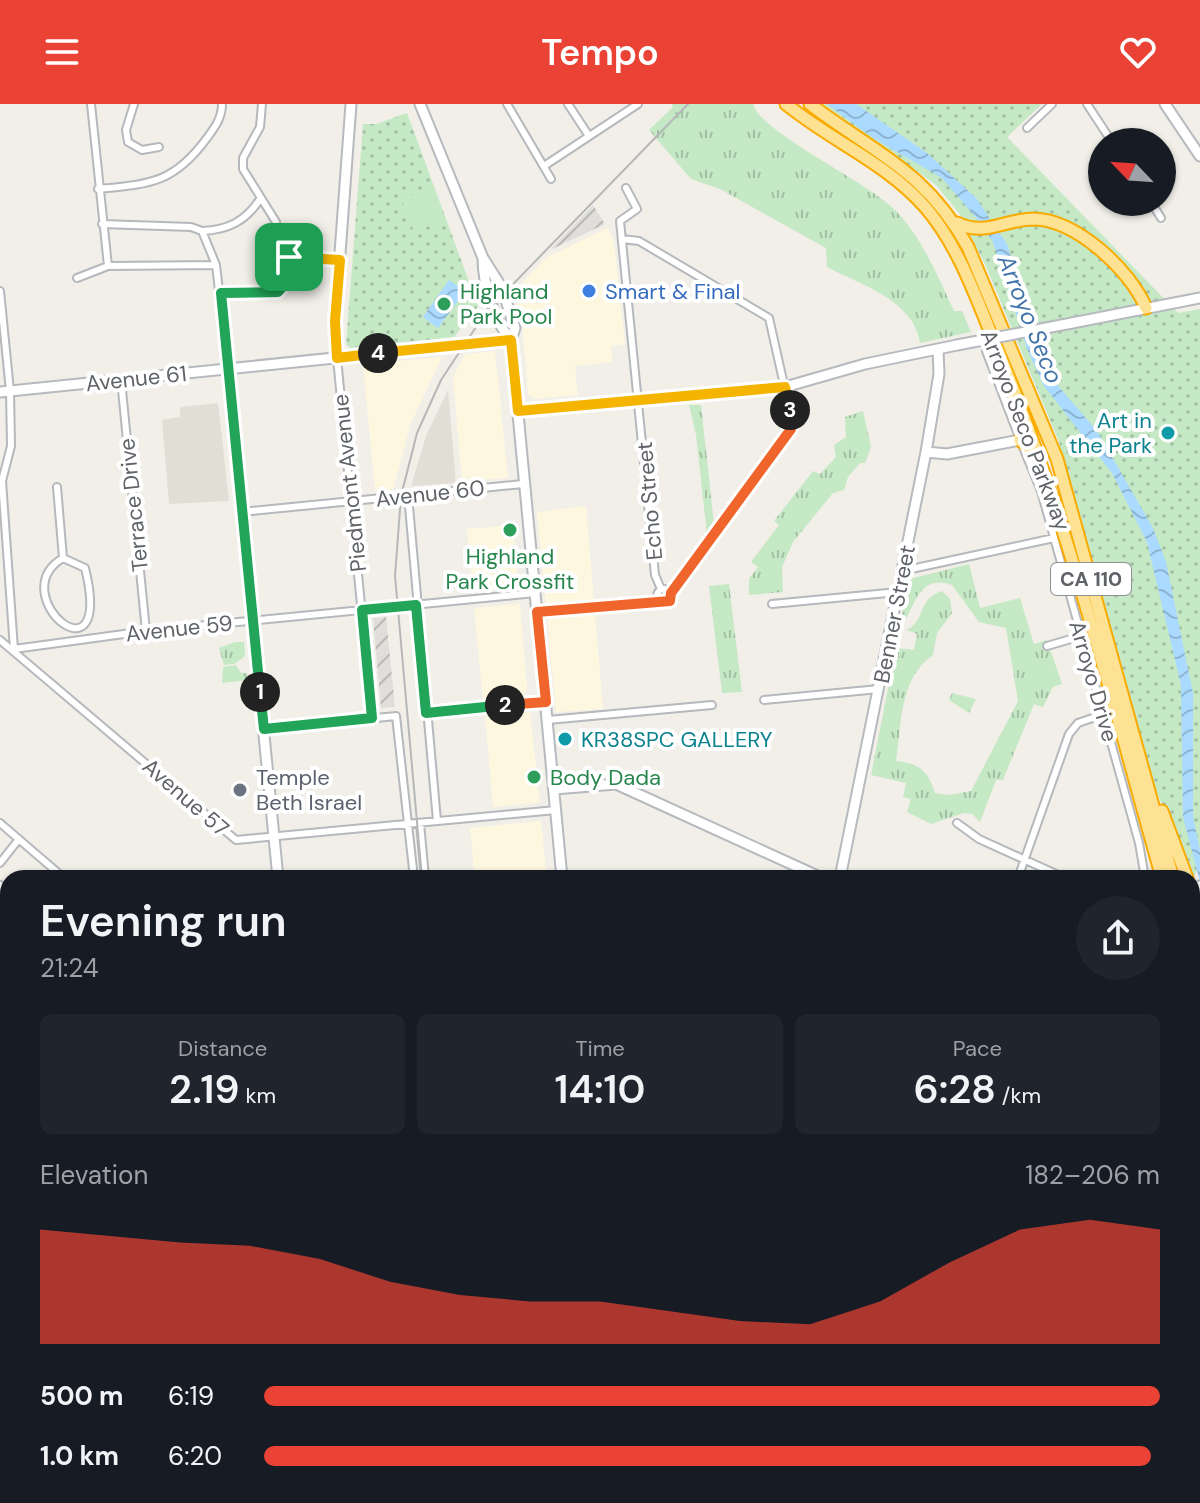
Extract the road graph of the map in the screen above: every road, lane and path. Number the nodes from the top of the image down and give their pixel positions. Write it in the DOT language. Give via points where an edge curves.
graph roads {
  1 [pos="91,104"];
  2 [pos="134,104"];
  3 [pos="222,104"];
  4 [pos="262,104"];
  5 [pos="351,104"];
  6 [pos="420,104"];
  7 [pos="507,104"];
  8 [pos="568,104"];
  9 [pos="638,104"];
  10 [pos="786,104"];
  11 [pos="810,104"];
  12 [pos="1052,104"];
  13 [pos="1087,104"];
  14 [pos="1165,104"];
  15 [pos="1027,128"];
  16 [pos="1103,128"];
  17 [pos="589,136"];
  18 [pos="159,147"];
  19 [pos="1200,156"];
  20 [pos="544,166"];
  21 [pos="551,179"];
  22 [pos="626,188"];
  23 [pos="98,189"];
  24 [pos="260,199"];
  25 [pos="953,221"];
  26 [pos="102,224"];
  27 [pos="202,231"];
  28 [pos="977,231"];
  29 [pos="622,239"];
  30 [pos="289,257"];
  31 [pos="340,260"];
  32 [pos="216,265"];
  33 [pos="108,266"];
  34 [pos="977,268"];
  35 [pos="77,278"];
  36 [pos="0,291"];
  37 [pos="221,293"];
  38 [pos="1200,298"];
  39 [pos="1146,308"];
  40 [pos="511,340"];
  41 [pos="938,349"];
  42 [pos="986,351"];
  43 [pos="337,358"];
  44 [pos="228,368"];
  45 [pos="121,380"];
  46 [pos="785,387"];
  47 [pos="5,392"];
  48 [pos="640,400"];
  49 [pos="1022,408"];
  50 [pos="518,411"];
  51 [pos="1020,440"];
  52 [pos="926,452"];
  53 [pos="1040,457"];
  54 [pos="523,484"];
  55 [pos="57,487"];
  56 [pos="408,495"];
  57 [pos="351,501"];
  58 [pos="242,512"];
  59 [pos="1054,538"];
  60 [pos="63,558"];
  61 [pos="902,571"];
  62 [pos="661,589"];
  63 [pos="898,592"];
  64 [pos="536,593"];
  65 [pos="671,593"];
  66 [pos="658,600"];
  67 [pos="772,604"];
  68 [pos="416,605"];
  69 [pos="362,610"];
  70 [pos="537,612"];
  71 [pos="253,621"];
  72 [pos="77,628"];
  73 [pos="146,631"];
  74 [pos="1081,636"];
  75 [pos="78,639"];
  76 [pos="0,640"];
  77 [pos="1047,646"];
  78 [pos="14,649"];
  79 [pos="879,689"];
  80 [pos="764,700"];
  81 [pos="546,702"];
  82 [pos="712,705"];
  83 [pos="426,713"];
  84 [pos="1104,714"];
  85 [pos="372,718"];
  86 [pos="548,720"];
  87 [pos="264,729"];
  88 [pos="1148,785"];
  89 [pos="554,789"];
  90 [pos="556,810"];
  91 [pos="437,821"];
  92 [pos="0,823"];
  93 [pos="408,823"];
  94 [pos="420,823"];
  95 [pos="957,823"];
  96 [pos="275,837"];
  97 [pos="19,839"];
  98 [pos="1025,859"];
  99 [pos="0,863"];
  100 [pos="55,870"];
  101 [pos="277,870"];
  102 [pos="413,870"];
  103 [pos="424,870"];
  104 [pos="561,870"];
  105 [pos="793,870"];
  106 [pos="842,870"];
  107 [pos="1021,870"];
  108 [pos="1048,870"];
  109 [pos="1144,870"];
  110 [pos="1160,870"];
  111 [pos="1171,870"];
  112 [pos="1184,870"];
  1 -- 23 [label="street"];
  2 -- 18 [label="street" via="128,142 142,150"];
  3 -- 23 [label="street" via="215,127 181,169 154,182"];
  4 -- 24 [label="street" via="260,127 242,163"];
  5 -- 31 [label="street, Piedmont Avenue"];
  6 -- 40 [label="street" via="483,258 491,300"];
  7 -- 20 [label="street"];
  8 -- 17 [label="street"];
  9 -- 17 [label="street"];
  10 -- 49 [label="highway, Arroyo Seco Parkway / CA 110" via="885,169 937,222 959,258"];
  11 -- 25 [label="highway, Arroyo Seco Parkway / CA 110" via="904,168"];
  12 -- 15 [label="street"];
  13 -- 16 [label="street"];
  14 -- 19 [label="street"];
  17 -- 20 [label="street"];
  20 -- 21 [label="street"];
  22 -- 29 [label="street, Echo Street" via="637,209 620,221"];
  23 -- 26 [label="street"];
  24 -- 27 [label="street" via="240,222"];
  24 -- 30 [label="street" via="276,222 280,247"];
  25 -- 28 [label="highway"];
  25 -- 34 [label="highway, Arroyo Seco Parkway / CA 110"];
  26 -- 27 [label="street"];
  26 -- 33 [label="street"];
  27 -- 32 [label="street"];
  28 -- 34 [label="highway"];
  28 -- 39 [label="highway" via="1022,220 1061,226 1132,279"];
  29 -- 46 [label="street" via="639,241 763,312 769,318"];
  29 -- 48 [label="street, Echo Street"];
  30 -- 31 [label="street"];
  30 -- 37 [label="street" via="286,283 278,292"];
  31 -- 43 [label="street, Piedmont Avenue"];
  32 -- 33 [label="street"];
  32 -- 37 [label="street"];
  33 -- 35 [label="street"];
  34 -- 88 [label="highway, Arroyo Seco Parkway / CA 110" via="1057,459"];
  36 -- 47 [label="street"];
  37 -- 44 [label="street"];
  38 -- 39 [label="street"];
  39 -- 41 [label="street, bridge"];
  40 -- 43 [label="street, Avenue 61"];
  40 -- 50 [label="street"];
  41 -- 46 [label="street"];
  41 -- 52 [label="street, Benner Street"];
  42 -- 51 [label="street, Arroyo Drive"];
  43 -- 44 [label="street, Avenue 61"];
  43 -- 57 [label="street, Piedmont Avenue"];
  44 -- 45 [label="street, Avenue 61"];
  44 -- 58 [label="street"];
  45 -- 47 [label="street, Avenue 61"];
  45 -- 73 [label="street, Terrace Drive"];
  46 -- 48 [label="street"];
  46 -- 65 [label="street" via="791,429"];
  47 -- 78 [label="street" via="11,446 2,481"];
  48 -- 50 [label="street"];
  48 -- 62 [label="street, Echo Street" via="655,575"];
  49 -- 51 [label="highway"];
  49 -- 53 [label="highway, Arroyo Seco Parkway / CA 110"];
  50 -- 54 [label="street"];
  51 -- 52 [label="street" via="947,454"];
  51 -- 53 [label="highway"];
  51 -- 59 [label="street, Arroyo Drive"];
  52 -- 61 [label="street, Benner Street"];
  53 -- 110 [label="highway, Arroyo Seco Parkway / CA 110"];
  54 -- 56 [label="street, Avenue 60"];
  54 -- 64 [label="street"];
  55 -- 60 [label="street"];
  56 -- 57 [label="street, Avenue 60"];
  56 -- 68 [label="street"];
  57 -- 58 [label="street, Avenue 60"];
  57 -- 69 [label="street, Piedmont Avenue"];
  58 -- 71 [label="street"];
  59 -- 61 [label="street"];
  59 -- 74 [label="street, Arroyo Drive"];
  60 -- 72 [label="street" via="85,568 91,589 92,611 86,624"];
  60 -- 72 [label="street" via="45,576 46,592 52,615 62,625"];
  61 -- 63 [label="street, Benner Street"];
  62 -- 65 [label="street"];
  62 -- 66 [label="street"];
  63 -- 67 [label="street"];
  63 -- 79 [label="street, Benner Street"];
  64 -- 68 [label="street, Avenue 59"];
  64 -- 70 [label="street"];
  65 -- 66 [label="street" via="668,602"];
  66 -- 70 [label="street"];
  68 -- 69 [label="street, Avenue 59"];
  68 -- 83 [label="street"];
  69 -- 71 [label="street, Avenue 59"];
  69 -- 85 [label="street, Piedmont Avenue"];
  70 -- 81 [label="street"];
  71 -- 73 [label="street, Avenue 59"];
  71 -- 87 [label="street"];
  72 -- 75 [label="street"];
  73 -- 75 [label="street, Avenue 59"];
  74 -- 77 [label="street"];
  74 -- 84 [label="street, Arroyo Drive"];
  75 -- 78 [label="street, Avenue 59"];
  76 -- 78 [label="street, Avenue 57"];
  78 -- 96 [label="street, Avenue 57" via="236,840"];
  79 -- 80 [label="street"];
  79 -- 106 [label="street, Benner Street"];
  81 -- 83 [label="street"];
  81 -- 86 [label="street"];
  82 -- 86 [label="street"];
  83 -- 91 [label="street"];
  84 -- 98 [label="street" via="1078,723 1069,734"];
  84 -- 109 [label="street, Arroyo Drive"];
  85 -- 87 [label="street"];
  85 -- 93 [label="street" via="396,716"];
  86 -- 89 [label="street"];
  87 -- 96 [label="street"];
  88 -- 111 [label="highway, Arroyo Seco Parkway / CA 110"];
  88 -- 112 [label="highway"];
  89 -- 90 [label="street"];
  89 -- 105 [label="street" via="616,784"];
  90 -- 91 [label="street, Avenue 57"];
  90 -- 104 [label="street"];
  91 -- 94 [label="street, Avenue 57"];
  92 -- 97 [label="street"];
  93 -- 94 [label="street, Avenue 57"];
  93 -- 96 [label="street, Avenue 57"];
  93 -- 102 [label="street"];
  94 -- 103 [label="street"];
  95 -- 98 [label="street"];
  96 -- 101 [label="street"];
  97 -- 99 [label="street"];
  97 -- 100 [label="street"];
  98 -- 107 [label="street"];
  98 -- 108 [label="street"];
}
